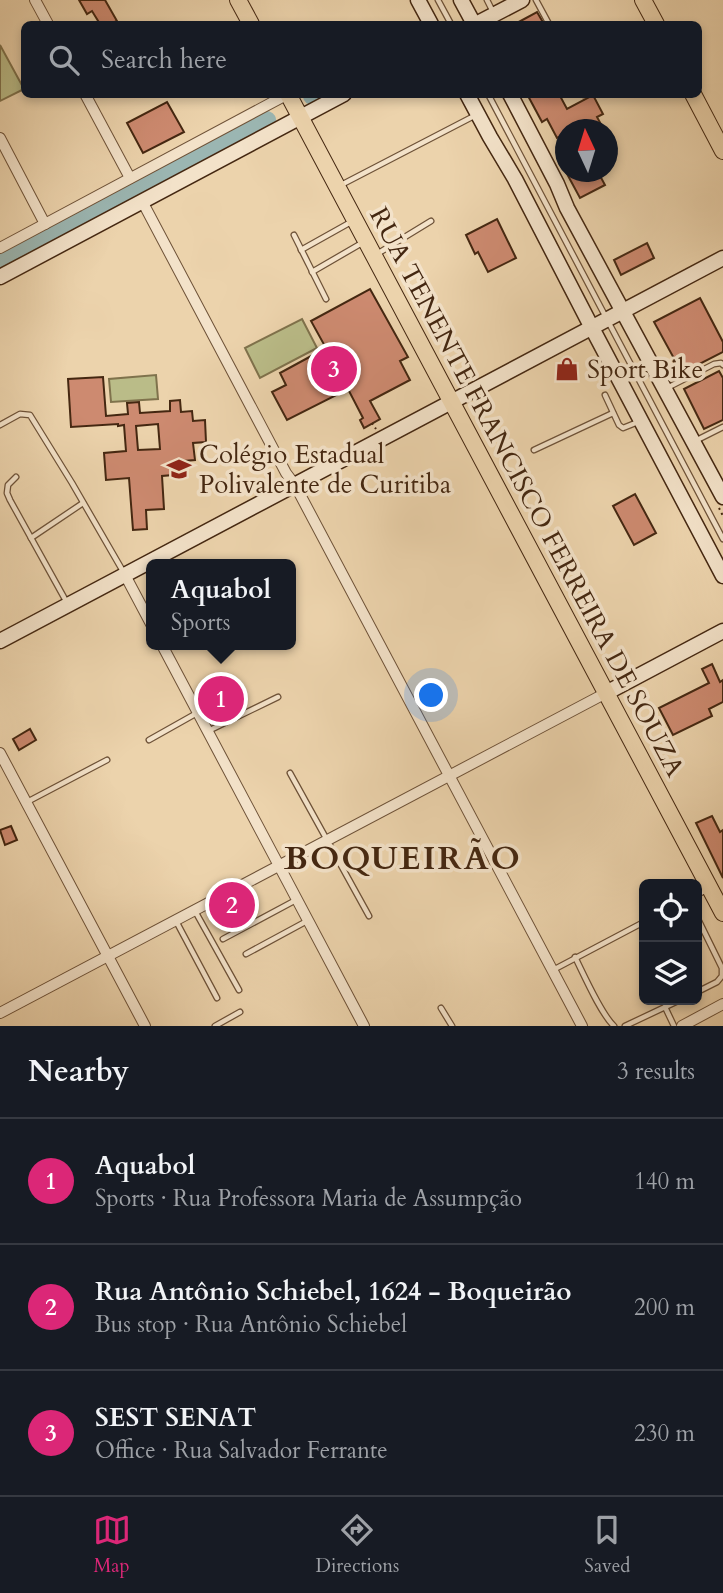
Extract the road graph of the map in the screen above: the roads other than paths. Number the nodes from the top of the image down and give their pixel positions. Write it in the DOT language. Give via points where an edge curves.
graph roads {
  1 [pos="35,0"];
  2 [pos="237,0"];
  3 [pos="418,0"];
  4 [pos="438,0"];
  5 [pos="461,0"];
  6 [pos="487,0"];
  7 [pos="522,0"];
  8 [pos="536,0"];
  9 [pos="643,0"];
  10 [pos="495,15"];
  11 [pos="46,21"];
  12 [pos="249,21"];
  13 [pos="425,21"];
  14 [pos="449,21"];
  15 [pos="473,21"];
  16 [pos="482,21"];
  17 [pos="547,21"];
  18 [pos="654,21"];
  19 [pos="87,98"];
  20 [pos="280,98"];
  21 [pos="290,98"];
  22 [pos="337,98"];
  23 [pos="469,98"];
  24 [pos="490,98"];
  25 [pos="512,98"];
  26 [pos="695,98"];
  27 [pos="477,114"];
  28 [pos="300,118"];
  29 [pos="0,138"];
  30 [pos="723,151"];
  31 [pos="130,178"];
  32 [pos="337,187"];
  33 [pos="142,201"];
  34 [pos="355,220"];
  35 [pos="431,221"];
  36 [pos="45,223"];
  37 [pos="294,235"];
  38 [pos="0,248"];
  39 [pos="370,248"];
  40 [pos="301,250"];
  41 [pos="723,258"];
  42 [pos="312,272"];
  43 [pos="0,277"];
  44 [pos="326,299"];
  45 [pos="623,311"];
  46 [pos="607,320"];
  47 [pos="592,328"];
  48 [pos="723,365"];
  49 [pos="665,389"];
  50 [pos="605,395"];
  51 [pos="452,402"];
  52 [pos="613,413"];
  53 [pos="641,421"];
  54 [pos="0,425"];
  55 [pos="723,426"];
  56 [pos="694,442"];
  57 [pos="534,450"];
  58 [pos="16,477"];
  59 [pos="295,485"];
  60 [pos="723,497"];
  61 [pos="83,503"];
  62 [pos="31,538"];
  63 [pos="723,539"];
  64 [pos="155,559"];
  65 [pos="146,564"];
  66 [pos="125,575"];
  67 [pos="723,576"];
  68 [pos="68,605"];
  69 [pos="146,615"];
  70 [pos="723,631"];
  71 [pos="0,641"];
  72 [pos="165,650"];
  73 [pos="606,693"];
  74 [pos="278,697"];
  75 [pos="198,713"];
  76 [pos="208,731"];
  77 [pos="149,740"];
  78 [pos="0,753"];
  79 [pos="107,760"];
  80 [pos="290,773"];
  81 [pos="449,775"];
  82 [pos="26,803"];
  83 [pos="327,840"];
  84 [pos="279,866"];
  85 [pos="703,892"];
  86 [pos="297,900"];
  87 [pos="195,910"];
  88 [pos="723,913"];
  89 [pos="369,916"];
  90 [pos="176,920"];
  91 [pos="308,920"];
  92 [pos="639,925"];
  93 [pos="702,927"];
  94 [pos="223,939"];
  95 [pos="246,954"];
  96 [pos="108,956"];
  97 [pos="575,957"];
  98 [pos="553,970"];
  99 [pos="239,990"];
  100 [pos="702,990"];
  101 [pos="217,998"];
  102 [pos="723,1004"];
  103 [pos="669,1005"];
  104 [pos="665,1007"];
  105 [pos="441,1008"];
  106 [pos="240,1012"];
  107 [pos="0,1013"];
  108 [pos="145,1026"];
  109 [pos="215,1026"];
  110 [pos="364,1026"];
  111 [pos="452,1026"];
  112 [pos="582,1026"];
  113 [pos="614,1026"];
  114 [pos="625,1026"];
  115 [pos="674,1026"];
  116 [pos="682,1026"];
  1 -- 11 [label="street"];
  2 -- 12 [label="main road"];
  3 -- 13 [label="main road"];
  4 -- 14 [label="lane"];
  5 -- 15 [label="main road"];
  6 -- 10 [label="lane"];
  7 -- 10 [label="main road"];
  8 -- 17 [label="lane"];
  9 -- 18 [label="main road"];
  10 -- 16 [label="main road"];
  19 -- 31 [label="street"];
  20 -- 31 [label="street"];
  21 -- 28 [label="main road, RUA TENENTE FRANCISCO FERREIRA DE SOUZA"];
  22 -- 28 [label="main road"];
  23 -- 27 [label="main road"];
  24 -- 46 [label="lane"];
  25 -- 45 [label="main road"];
  26 -- 30 [label="main road"];
  27 -- 32 [label="lane"];
  27 -- 47 [label="main road"];
  28 -- 32 [label="main road, RUA TENENTE FRANCISCO FERREIRA DE SOUZA"];
  28 -- 33 [label="main road"];
  29 -- 36 [label="street"];
  31 -- 36 [label="street"];
  32 -- 34 [label="main road, RUA TENENTE FRANCISCO FERREIRA DE SOUZA"];
  33 -- 43 [label="main road"];
  33 -- 59 [label="street"];
  34 -- 39 [label="main road, RUA TENENTE FRANCISCO FERREIRA DE SOUZA"];
  34 -- 40 [label="lane"];
  35 -- 39 [label="lane"];
  36 -- 38 [label="street"];
  37 -- 40 [label="lane"];
  39 -- 42 [label="lane"];
  39 -- 51 [label="main road, RUA TENENTE FRANCISCO FERREIRA DE SOUZA"];
  40 -- 42 [label="lane"];
  41 -- 45 [label="main road"];
  42 -- 44 [label="lane"];
  45 -- 46 [label="main road"];
  45 -- 49 [label="main road"];
  46 -- 47 [label="main road"];
  46 -- 63 [label="lane"];
  47 -- 51 [label="main road"];
  47 -- 53 [label="main road"];
  48 -- 49 [label="lane" via="713,364"];
  49 -- 56 [label="main road"];
  50 -- 52 [label="lane"];
  51 -- 59 [label="main road"];
  51 -- 73 [label="main road, RUA TENENTE FRANCISCO FERREIRA DE SOUZA"];
  52 -- 53 [label="lane" via="622,428"];
  52 -- 57 [label="lane"];
  53 -- 67 [label="main road"];
  54 -- 61 [label="lane" via="20,414 30,415"];
  55 -- 56 [label="lane"];
  56 -- 60 [label="main road"];
  58 -- 62 [label="lane" via="7,493"];
  59 -- 64 [label="main road"];
  59 -- 81 [label="street"];
  61 -- 62 [label="lane"];
  61 -- 66 [label="lane"];
  62 -- 68 [label="lane"];
  65 -- 66 [label="main road"];
  66 -- 68 [label="main road"];
  66 -- 69 [label="street"];
  68 -- 71 [label="main road"];
  70 -- 73 [label="main road"];
  72 -- 75 [label="street"];
  73 -- 81 [label="street"];
  73 -- 85 [label="main road, RUA TENENTE FRANCISCO FERREIRA DE SOUZA"];
  74 -- 76 [label="lane"];
  75 -- 76 [label="street"];
  75 -- 77 [label="lane"];
  76 -- 84 [label="street"];
  78 -- 82 [label="street"];
  79 -- 82 [label="lane"];
  80 -- 83 [label="lane"];
  81 -- 83 [label="street"];
  81 -- 98 [label="street"];
  82 -- 96 [label="street"];
  83 -- 84 [label="street"];
  83 -- 89 [label="lane"];
  84 -- 86 [label="street"];
  84 -- 87 [label="street"];
  85 -- 88 [label="main road, RUA TENENTE FRANCISCO FERREIRA DE SOUZA"];
  86 -- 91 [label="street"];
  86 -- 94 [label="lane"];
  87 -- 90 [label="street"];
  87 -- 99 [label="lane"];
  90 -- 96 [label="street"];
  90 -- 101 [label="lane"];
  91 -- 95 [label="lane"];
  91 -- 110 [label="street"];
  92 -- 97 [label="lane"];
  93 -- 100 [label="lane" via="722,976"];
  96 -- 107 [label="street"];
  96 -- 108 [label="street"];
  97 -- 98 [label="lane"];
  97 -- 113 [label="lane"];
  98 -- 112 [label="street"];
  102 -- 116 [label="street"];
  103 -- 104 [label="lane"];
  104 -- 114 [label="lane"];
  104 -- 115 [label="lane"];
  105 -- 111 [label="lane"];
  106 -- 109 [label="lane"];
}
